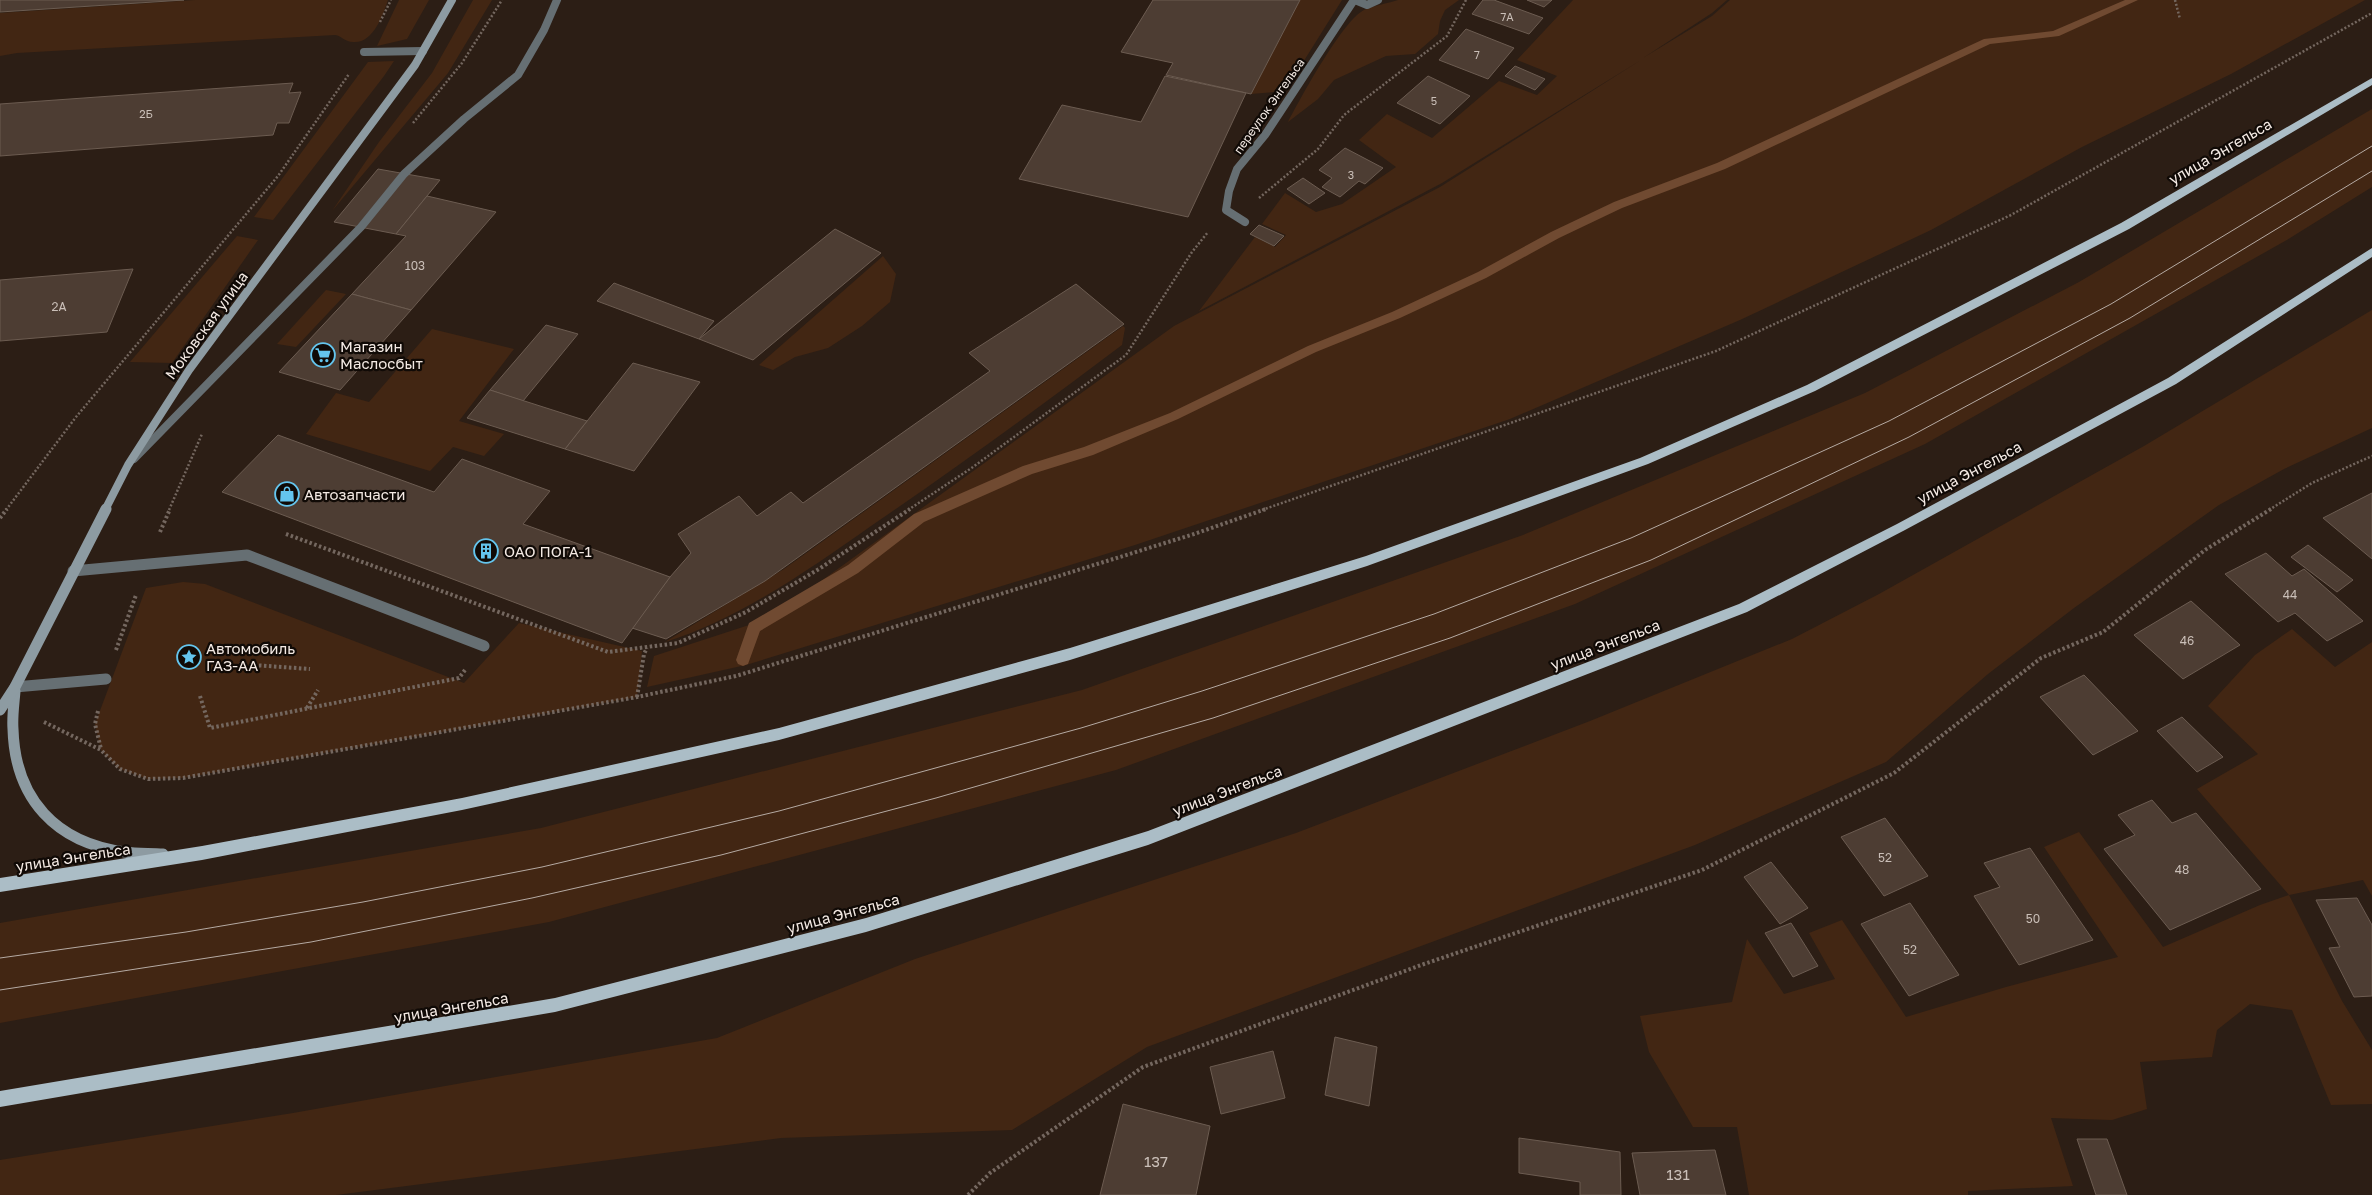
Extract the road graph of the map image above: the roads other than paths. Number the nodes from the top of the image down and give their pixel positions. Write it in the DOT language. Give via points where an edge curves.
graph roads {
  1 [pos="452,0"];
  2 [pos="557,0"];
  3 [pos="1354,0"];
  4 [pos="1378,0"];
  5 [pos="423,51"];
  6 [pos="364,52"];
  7 [pos="2372,81"];
  8 [pos="1245,222"];
  9 [pos="2372,252"];
  10 [pos="128,465"];
  11 [pos="73,571"];
  12 [pos="484,646"];
  13 [pos="106,679"];
  14 [pos="15,687"];
  15 [pos="0,710"];
  16 [pos="202,853"];
  17 [pos="0,885"];
  18 [pos="0,1099"];
  1 -- 5 [label="street, Моковская улица"];
  2 -- 10 [label="street" via="518,75 404,174 361,227"];
  3 -- 4 [label="street" via="1367,5"];
  3 -- 8 [label="street, переулок Энгельса" via="1264,135 1237,169 1226,210"];
  5 -- 6 [label="street"];
  5 -- 10 [label="street, Моковская улица" via="188,370"];
  7 -- 16 [label="main road, улица Энгельса" via="2125,226 1811,388 1644,461 1376,557 1070,654 779,734 462,804"];
  9 -- 18 [label="main road, улица Энгельса" via="2172,381 1743,608 1148,838 866,925 555,1005"];
  10 -- 11 [label="street, Моковская улица"];
  11 -- 12 [label="street" via="247,555"];
  11 -- 14 [label="street, Моковская улица"];
  13 -- 14 [label="street"];
  14 -- 15 [label="street"];
  14 -- 16 [label="street" via="11,722 15,758 24,787 40,813 68,836 102,849 151,854"];
  16 -- 17 [label="main road, улица Энгельса"];
}
